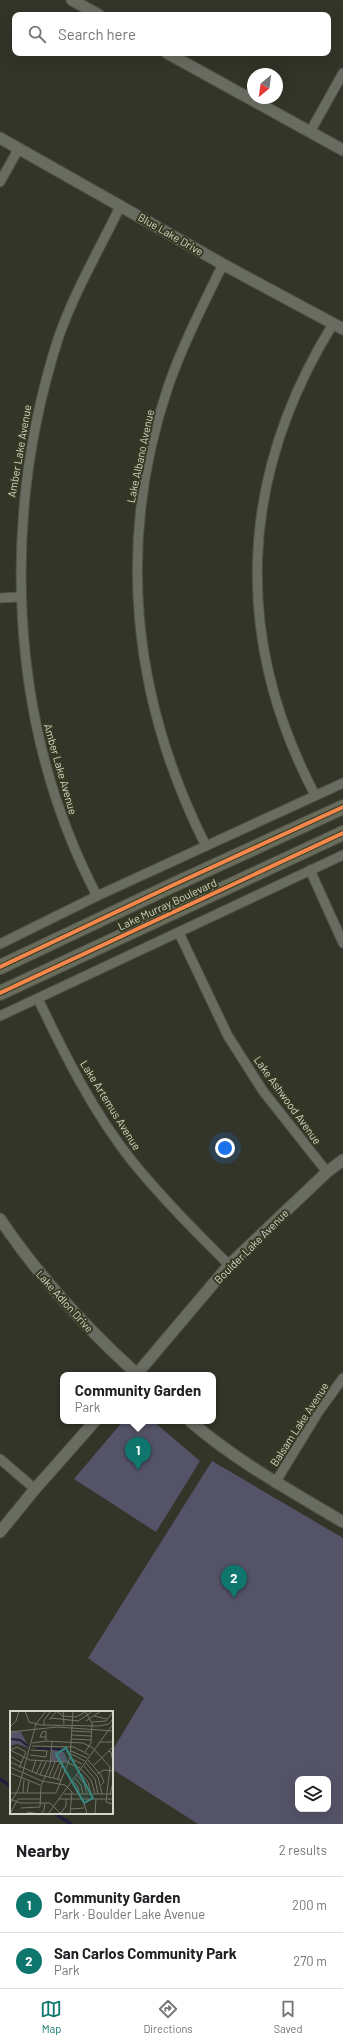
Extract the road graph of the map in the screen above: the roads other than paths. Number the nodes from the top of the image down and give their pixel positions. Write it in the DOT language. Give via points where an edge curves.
graph roads {
  1 [pos="72,0"];
  2 [pos="94,12"];
  3 [pos="173,56"];
  4 [pos="343,73"];
  5 [pos="310,132"];
  6 [pos="0,138"];
  7 [pos="19,148"];
  8 [pos="343,150"];
  9 [pos="0,182"];
  10 [pos="121,205"];
  11 [pos="223,264"];
  12 [pos="333,324"];
  13 [pos="343,329"];
  14 [pos="0,598"];
  15 [pos="19,598"];
  16 [pos="343,783"];
  17 [pos="315,795"];
  18 [pos="343,807"];
  19 [pos="343,833"];
  20 [pos="206,846"];
  21 [pos="343,855"];
  22 [pos="310,870"];
  23 [pos="97,896"];
  24 [pos="179,933"];
  25 [pos="343,943"];
  26 [pos="0,944"];
  27 [pos="0,967"];
  28 [pos="0,993"];
  29 [pos="38,999"];
  30 [pos="0,1016"];
  31 [pos="343,1160"];
  32 [pos="327,1172"];
  33 [pos="0,1219"];
  34 [pos="229,1265"];
  35 [pos="134,1372"];
  36 [pos="140,1372"];
  37 [pos="343,1378"];
  38 [pos="92,1424"];
  39 [pos="194,1424"];
  40 [pos="0,1460"];
  41 [pos="276,1482"];
  42 [pos="34,1489"];
  43 [pos="343,1522"];
  44 [pos="0,1532"];
  1 -- 2 [label="street"];
  3 -- 5 [label="street"];
  4 -- 5 [label="street"];
  5 -- 8 [label="street"];
  6 -- 7 [label="street, Blue Lake Drive"];
  7 -- 9 [label="street"];
  7 -- 10 [label="street, Blue Lake Drive"];
  10 -- 11 [label="street, Blue Lake Drive"];
  10 -- 15 [label="street, Amber Lake Avenue" via="71,306 40,399 23,495 18,560"];
  11 -- 12 [label="street, Blue Lake Drive"];
  11 -- 20 [label="street, Lake Albano Avenue" via="180,355 160,412 141,502 137,563 141,637 153,709 173,772"];
  12 -- 13 [label="street, Blue Lake Drive"];
  12 -- 17 [label="street" via="304,373 274,451 262,506 257,563 259,616 272,689 292,747"];
  14 -- 15 [label="street"];
  15 -- 23 [label="street, Amber Lake Avenue" via="27,684 42,755 62,818"];
  16 -- 17 [label="street"];
  17 -- 20 [label="street"];
  18 -- 27 [label="main road, Lake Murray Boulevard"];
  19 -- 28 [label="main road, Lake Murray Boulevard"];
  20 -- 23 [label="street"];
  21 -- 22 [label="street"];
  22 -- 24 [label="street"];
  22 -- 25 [label="street"];
  23 -- 26 [label="street"];
  24 -- 29 [label="street"];
  24 -- 32 [label="street, Lake Ashwood Avenue" via="228,1036 263,1090"];
  29 -- 30 [label="street"];
  29 -- 34 [label="street, Lake Artemus Avenue" via="64,1052 99,1112 132,1161 199,1236"];
  31 -- 32 [label="street, Boulder Lake Avenue"];
  32 -- 34 [label="street, Boulder Lake Avenue"];
  33 -- 35 [label="street, Lake Adlon Drive" via="68,1306"];
  34 -- 36 [label="street, Boulder Lake Avenue"];
  37 -- 41 [label="street, Balsam Lake Avenue" via="319,1411"];
  38 -- 42 [label="street"];
  39 -- 41 [label="street" via="238,1458"];
  40 -- 42 [label="street"];
  41 -- 43 [label="street"];
  42 -- 44 [label="street"];
}
